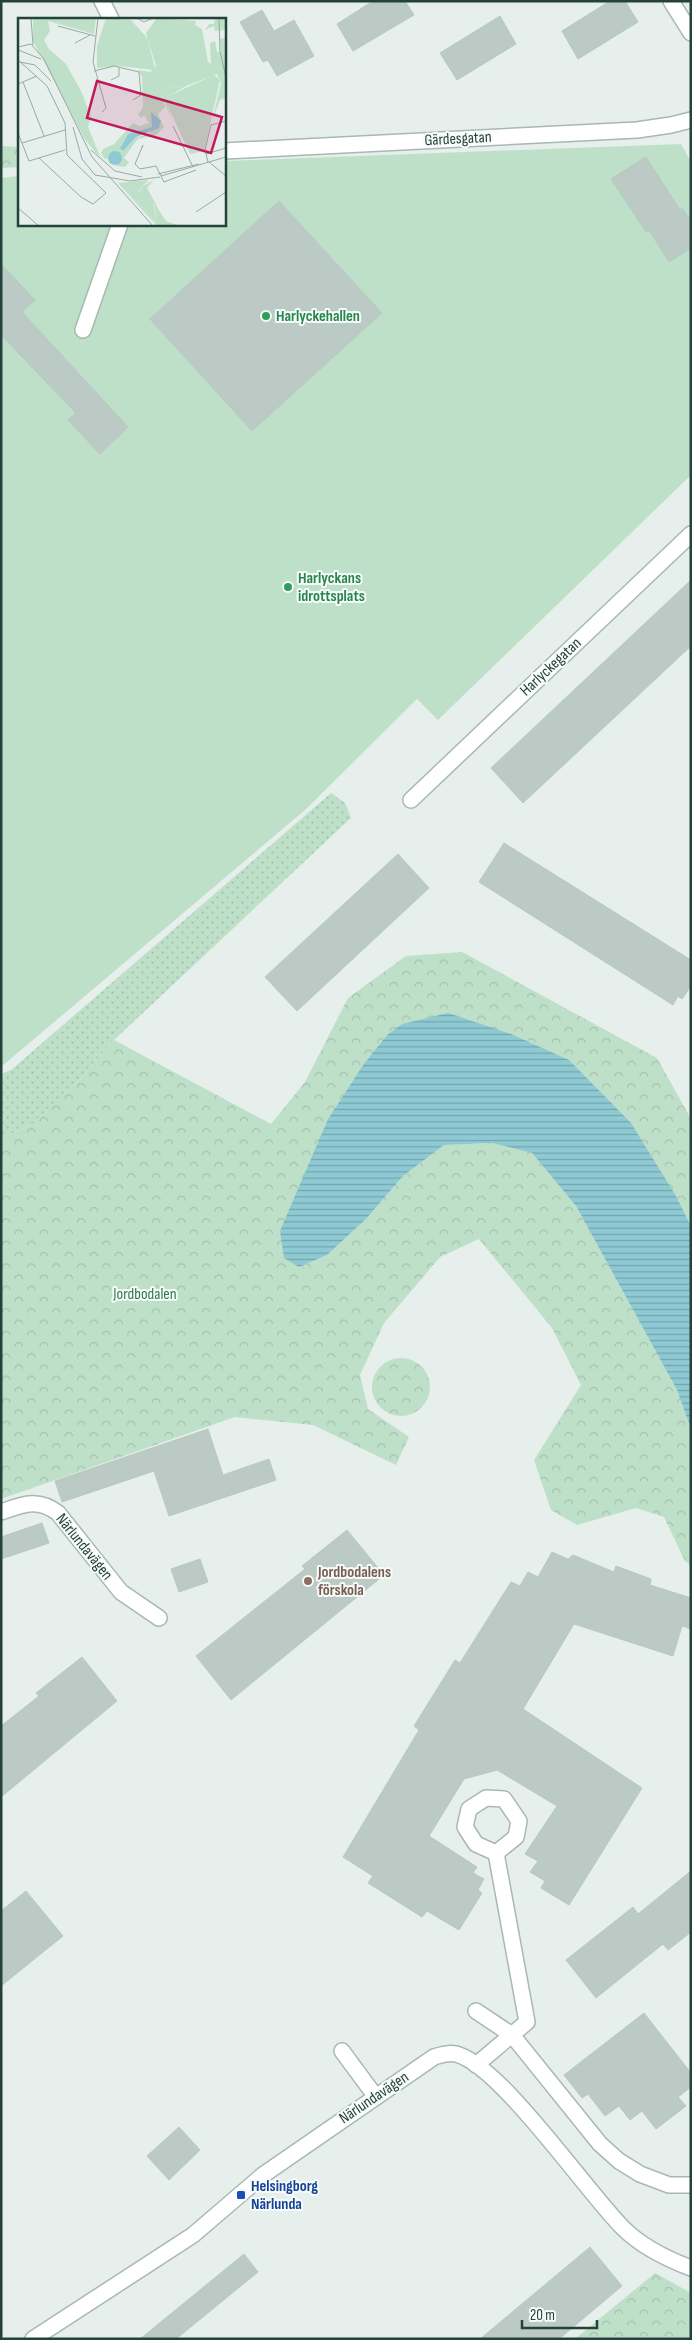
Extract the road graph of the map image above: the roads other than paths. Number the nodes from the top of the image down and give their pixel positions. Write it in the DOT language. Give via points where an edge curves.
graph roads {
  1 [pos="102,1"];
  2 [pos="671,1"];
  3 [pos="110,18"];
  4 [pos="691,33"];
  5 [pos="691,120"];
  6 [pos="225,151"];
  7 [pos="120,225"];
  8 [pos="83,330"];
  9 [pos="691,534"];
  10 [pos="411,800"];
  11 [pos="1,1512"];
  12 [pos="159,1618"];
  13 [pos="496,1853"];
  14 [pos="476,2011"];
  15 [pos="512,2035"];
  16 [pos="342,2051"];
  17 [pos="476,2064"];
  18 [pos="376,2097"];
  19 [pos="691,2185"];
  20 [pos="691,2268"];
  21 [pos="33,2339"];
  1 -- 3 [label="street"];
  2 -- 4 [label="street"];
  5 -- 6 [label="street, Gärdesgatan" via="637,130"];
  7 -- 8 [label="street"];
  9 -- 10 [label="street, Harlyckegatan"];
  11 -- 12 [label="street, Närlundavägen" via="32,1503 48,1505 58,1513 121,1592"];
  13 -- 15 [label="street" via="527,2022"];
  14 -- 15 [label="street"];
  15 -- 17 [label="street"];
  15 -- 19 [label="street" via="600,2144 619,2161 640,2174 670,2185"];
  16 -- 18 [label="street"];
  17 -- 18 [label="street, Närlundavägen" via="455,2054 434,2057"];
  17 -- 20 [label="street, Närlundavägen" via="510,2097 623,2228 652,2250"];
  18 -- 21 [label="street, Närlundavägen" via="263,2176 193,2235"];
}
